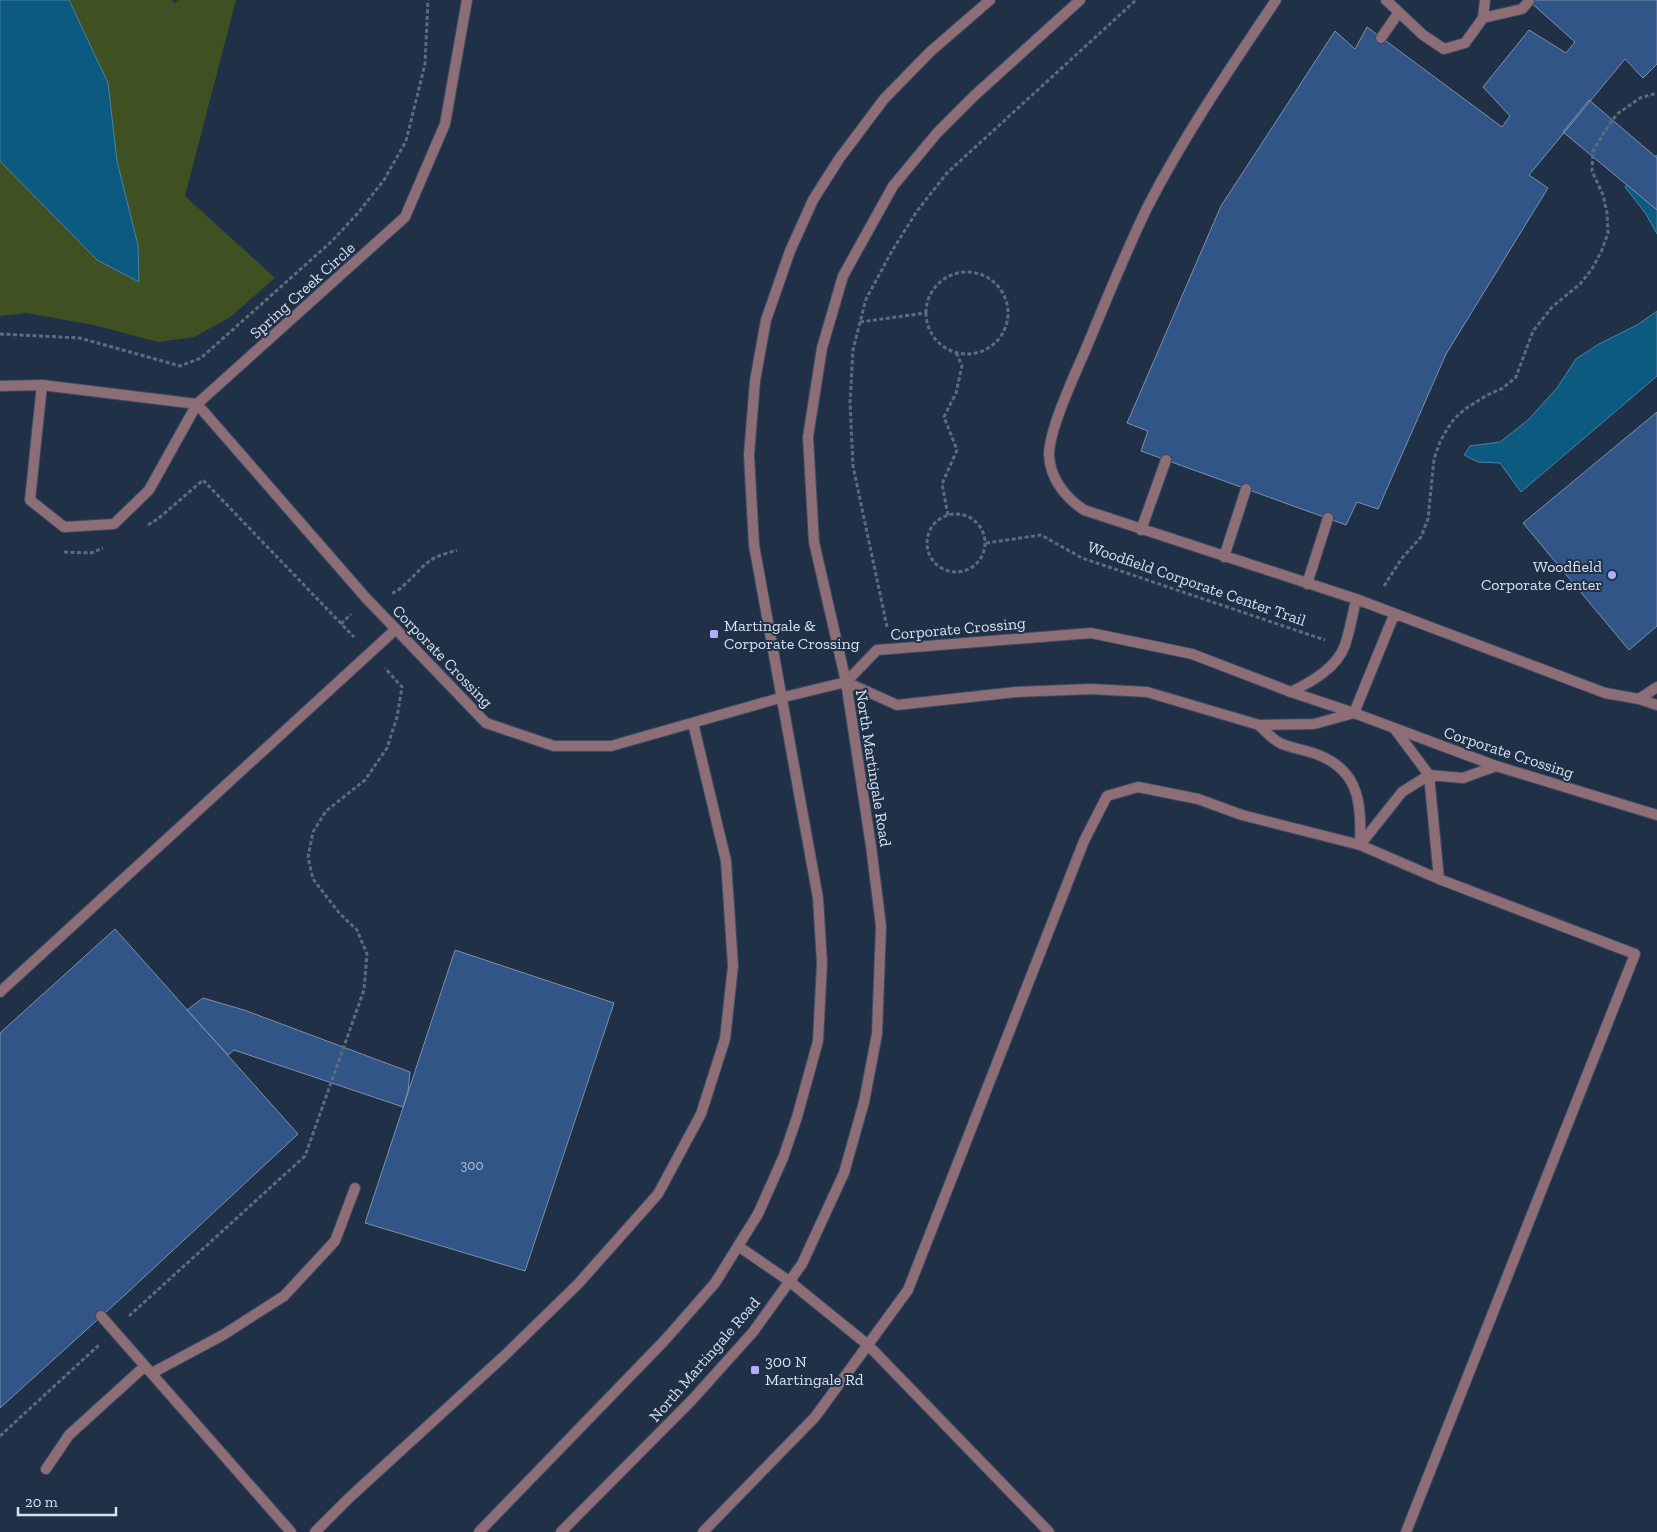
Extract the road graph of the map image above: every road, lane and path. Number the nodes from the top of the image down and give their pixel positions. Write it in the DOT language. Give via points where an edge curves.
graph roads {
  1 [pos="428,0"];
  2 [pos="467,0"];
  3 [pos="990,0"];
  4 [pos="1080,0"];
  5 [pos="1136,0"];
  6 [pos="1276,0"];
  7 [pos="1386,0"];
  8 [pos="1485,0"];
  9 [pos="1529,1"];
  10 [pos="1399,12"];
  11 [pos="1483,18"];
  12 [pos="1381,38"];
  13 [pos="1657,93"];
  14 [pos="926,313"];
  15 [pos="860,322"];
  16 [pos="0,334"];
  17 [pos="955,352"];
  18 [pos="42,385"];
  19 [pos="0,386"];
  20 [pos="197,404"];
  21 [pos="1166,460"];
  22 [pos="1246,489"];
  23 [pos="948,515"];
  24 [pos="1328,518"];
  25 [pos="143,528"];
  26 [pos="1141,530"];
  27 [pos="986,543"];
  28 [pos="109,546"];
  29 [pos="457,550"];
  30 [pos="64,552"];
  31 [pos="1224,557"];
  32 [pos="1307,584"];
  33 [pos="366,598"];
  34 [pos="1356,600"];
  35 [pos="1376,608"];
  36 [pos="1394,615"];
  37 [pos="341,624"];
  38 [pos="396,629"];
  39 [pos="1345,646"];
  40 [pos="890,649"];
  41 [pos="370,653"];
  42 [pos="846,682"];
  43 [pos="1657,687"];
  44 [pos="1290,692"];
  45 [pos="780,698"];
  46 [pos="1639,699"];
  47 [pos="1657,705"];
  48 [pos="1354,713"];
  49 [pos="693,723"];
  50 [pos="1259,725"];
  51 [pos="1394,728"];
  52 [pos="1496,766"];
  53 [pos="1429,775"];
  54 [pos="1657,815"];
  55 [pos="1360,844"];
  56 [pos="1439,879"];
  57 [pos="0,992"];
  58 [pos="355,1188"];
  59 [pos="738,1246"];
  60 [pos="789,1281"];
  61 [pos="101,1316"];
  62 [pos="114,1330"];
  63 [pos="868,1345"];
  64 [pos="148,1370"];
  65 [pos="0,1436"];
  66 [pos="46,1469"];
  67 [pos="290,1532"];
  68 [pos="314,1532"];
  69 [pos="479,1532"];
  70 [pos="561,1532"];
  71 [pos="703,1532"];
  72 [pos="1049,1532"];
  73 [pos="1406,1532"];
  1 -- 16 [label="path" via="425,64 406,141 384,180 331,242 201,358 180,366 80,338"];
  2 -- 20 [label="street, Spring Creek Circle" via="445,124 405,217"];
  3 -- 45 [label="street" via="884,99 839,159 813,200 790,251 766,320 755,381 749,455 754,545"];
  4 -- 42 [label="street, North Martingale Road" via="937,133 893,186 843,276 822,348 808,437 814,542"];
  5 -- 15 [label="path" via="947,173 917,211 892,251 866,299"];
  6 -- 26 [label="street" via="1217,87 1149,205 1124,257 1052,435 1050,455 1053,472 1062,490 1074,503 1084,510"];
  7 -- 10 [label="street"];
  8 -- 11 [label="street"];
  9 -- 11 [label="street" via="1522,9"];
  10 -- 11 [label="street" via="1423,35 1444,49 1464,43"];
  10 -- 12 [label="street"];
  13 -- 35 [label="path" via="1640,98 1617,114 1593,151 1592,171 1608,213 1608,233 1602,250 1580,284 1552,307 1533,331 1516,377 1466,409 1446,431 1434,459 1428,518 1421,537 1385,584"];
  14 -- 15 [label="path"];
  14 -- 17 [label="path" via="934,337"];
  14 -- 17 [label="path" via="928,299 935,287 958,273 973,272 997,286 1005,297 1008,311 1000,338 977,353"];
  15 -- 40 [label="path" via="853,350 850,402 852,466"];
  17 -- 23 [label="path" via="962,366 956,393 944,417 957,450 942,484"];
  18 -- 19 [label="street"];
  18 -- 20 [label="street"];
  18 -- 20 [label="street, Spring Creek Circle" via="30,500 64,527 114,524 148,490"];
  20 -- 33 [label="street, Corporate Crossing"];
  21 -- 26 [label="street"];
  22 -- 31 [label="street"];
  23 -- 27 [label="path" via="973,519 980,526"];
  23 -- 27 [label="path" via="931,527 926,546 929,556 943,570 952,573 972,568 979,562"];
  24 -- 32 [label="street"];
  25 -- 37 [label="path" via="203,480"];
  26 -- 31 [label="street"];
  27 -- 39 [label="path, Woodfield Corporate Center Trail" via="1040,535 1082,558"];
  28 -- 30 [label="path" via="91,553"];
  29 -- 33 [label="path" via="432,559 397,592"];
  31 -- 32 [label="street"];
  32 -- 34 [label="street"];
  33 -- 37 [label="path"];
  33 -- 38 [label="street, Corporate Crossing"];
  34 -- 35 [label="street"];
  34 -- 39 [label="street"];
  35 -- 36 [label="street"];
  36 -- 46 [label="street" via="1605,693"];
  36 -- 48 [label="street"];
  37 -- 41 [label="path"];
  38 -- 41 [label="street"];
  38 -- 49 [label="street, Corporate Crossing" via="486,723 554,746 611,746"];
  39 -- 44 [label="street" via="1324,672"];
  40 -- 42 [label="street, Corporate Crossing" via="877,650"];
  40 -- 44 [label="street, Corporate Crossing" via="1091,633 1192,654"];
  41 -- 57 [label="street"];
  41 -- 62 [label="path" via="402,687 397,717 387,748 364,780 326,811 313,832 308,856 313,879 357,930 367,954 364,990 306,1156"];
  42 -- 45 [label="street, Corporate Crossing"];
  42 -- 50 [label="street" via="897,705 1016,692 1091,689 1147,692"];
  42 -- 60 [label="street, North Martingale Road" via="881,926 878,1034 864,1102 844,1173 802,1264"];
  43 -- 46 [label="street"];
  44 -- 48 [label="street, Corporate Crossing"];
  45 -- 49 [label="street, Corporate Crossing"];
  45 -- 59 [label="street" via="818,898 822,963 818,1041 783,1158 758,1214"];
  46 -- 47 [label="street"];
  48 -- 50 [label="street" via="1314,724"];
  48 -- 51 [label="street, Corporate Crossing"];
  49 -- 68 [label="street" via="726,861 732,966 725,1039 701,1114 658,1194 578,1284"];
  50 -- 55 [label="street" via="1278,742 1320,756 1346,774 1356,790 1361,810"];
  51 -- 52 [label="street, Corporate Crossing"];
  51 -- 53 [label="street"];
  52 -- 53 [label="street" via="1463,778"];
  52 -- 54 [label="street, Corporate Crossing"];
  53 -- 55 [label="street" via="1402,792"];
  53 -- 56 [label="street"];
  55 -- 56 [label="street"];
  55 -- 63 [label="street" via="1242,816 1198,799 1138,787 1107,796 1084,841 908,1290"];
  56 -- 73 [label="street" via="1635,954"];
  58 -- 64 [label="street" via="335,1242 284,1296 223,1335"];
  59 -- 60 [label="street"];
  59 -- 69 [label="street" via="715,1283 665,1340"];
  60 -- 63 [label="street"];
  60 -- 70 [label="street, North Martingale Road" via="753,1332 692,1400"];
  61 -- 62 [label="street"];
  62 -- 64 [label="street"];
  62 -- 65 [label="path"];
  63 -- 71 [label="street" via="815,1417"];
  63 -- 72 [label="street"];
  64 -- 66 [label="street" via="69,1435"];
  64 -- 67 [label="street"];
}
